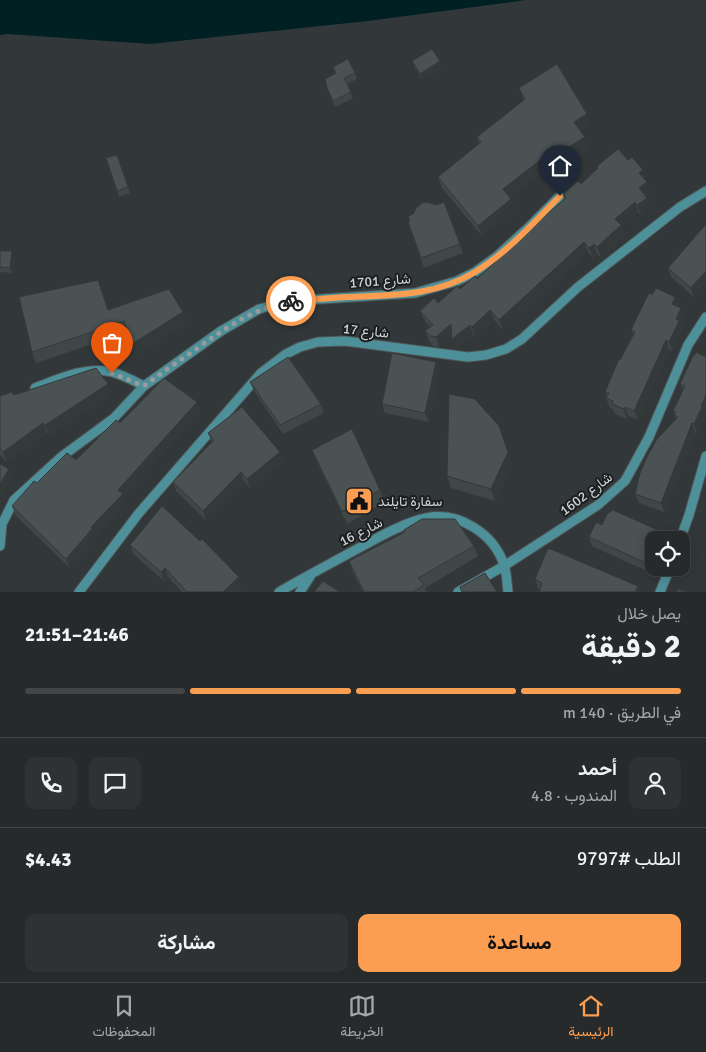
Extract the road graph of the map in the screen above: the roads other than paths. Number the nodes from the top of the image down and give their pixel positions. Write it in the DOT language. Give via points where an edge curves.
graph roads {
  1 [pos="706,191"];
  2 [pos="560,196"];
  3 [pos="706,317"];
  4 [pos="144,386"];
  5 [pos="29,391"];
  6 [pos="706,456"];
  7 [pos="683,531"];
  8 [pos="0,546"];
  9 [pos="504,566"];
  10 [pos="312,573"];
  11 [pos="667,576"];
  12 [pos="79,592"];
  13 [pos="279,592"];
  14 [pos="300,592"];
  15 [pos="458,592"];
  16 [pos="508,592"];
  17 [pos="660,592"];
  1 -- 12 [label="street, شارع 17" via="680,207 578,287 522,339 506,349 468,357 345,341 318,342 286,354 261,373 139,513"];
  2 -- 4 [label="street, شارع 1701" via="496,257 457,281 415,293 290,301 259,309 221,331"];
  3 -- 9 [label="street, شارع 1602" via="688,345 649,437 625,481 598,505"];
  4 -- 5 [label="street" via="112,373 88,372 71,374"];
  4 -- 8 [label="street, شارع 1701" via="114,418 62,457 14,500 2,524"];
  6 -- 7 [label="street"];
  9 -- 10 [label="street, شارع 16" via="487,537 477,529 445,516 415,521"];
  9 -- 15 [label="street, شارع 1602"];
  9 -- 16 [label="street, شارع 16"];
  10 -- 13 [label="street, شارع 16"];
  10 -- 14 [label="street"];
  11 -- 17 [label="street"];
}
